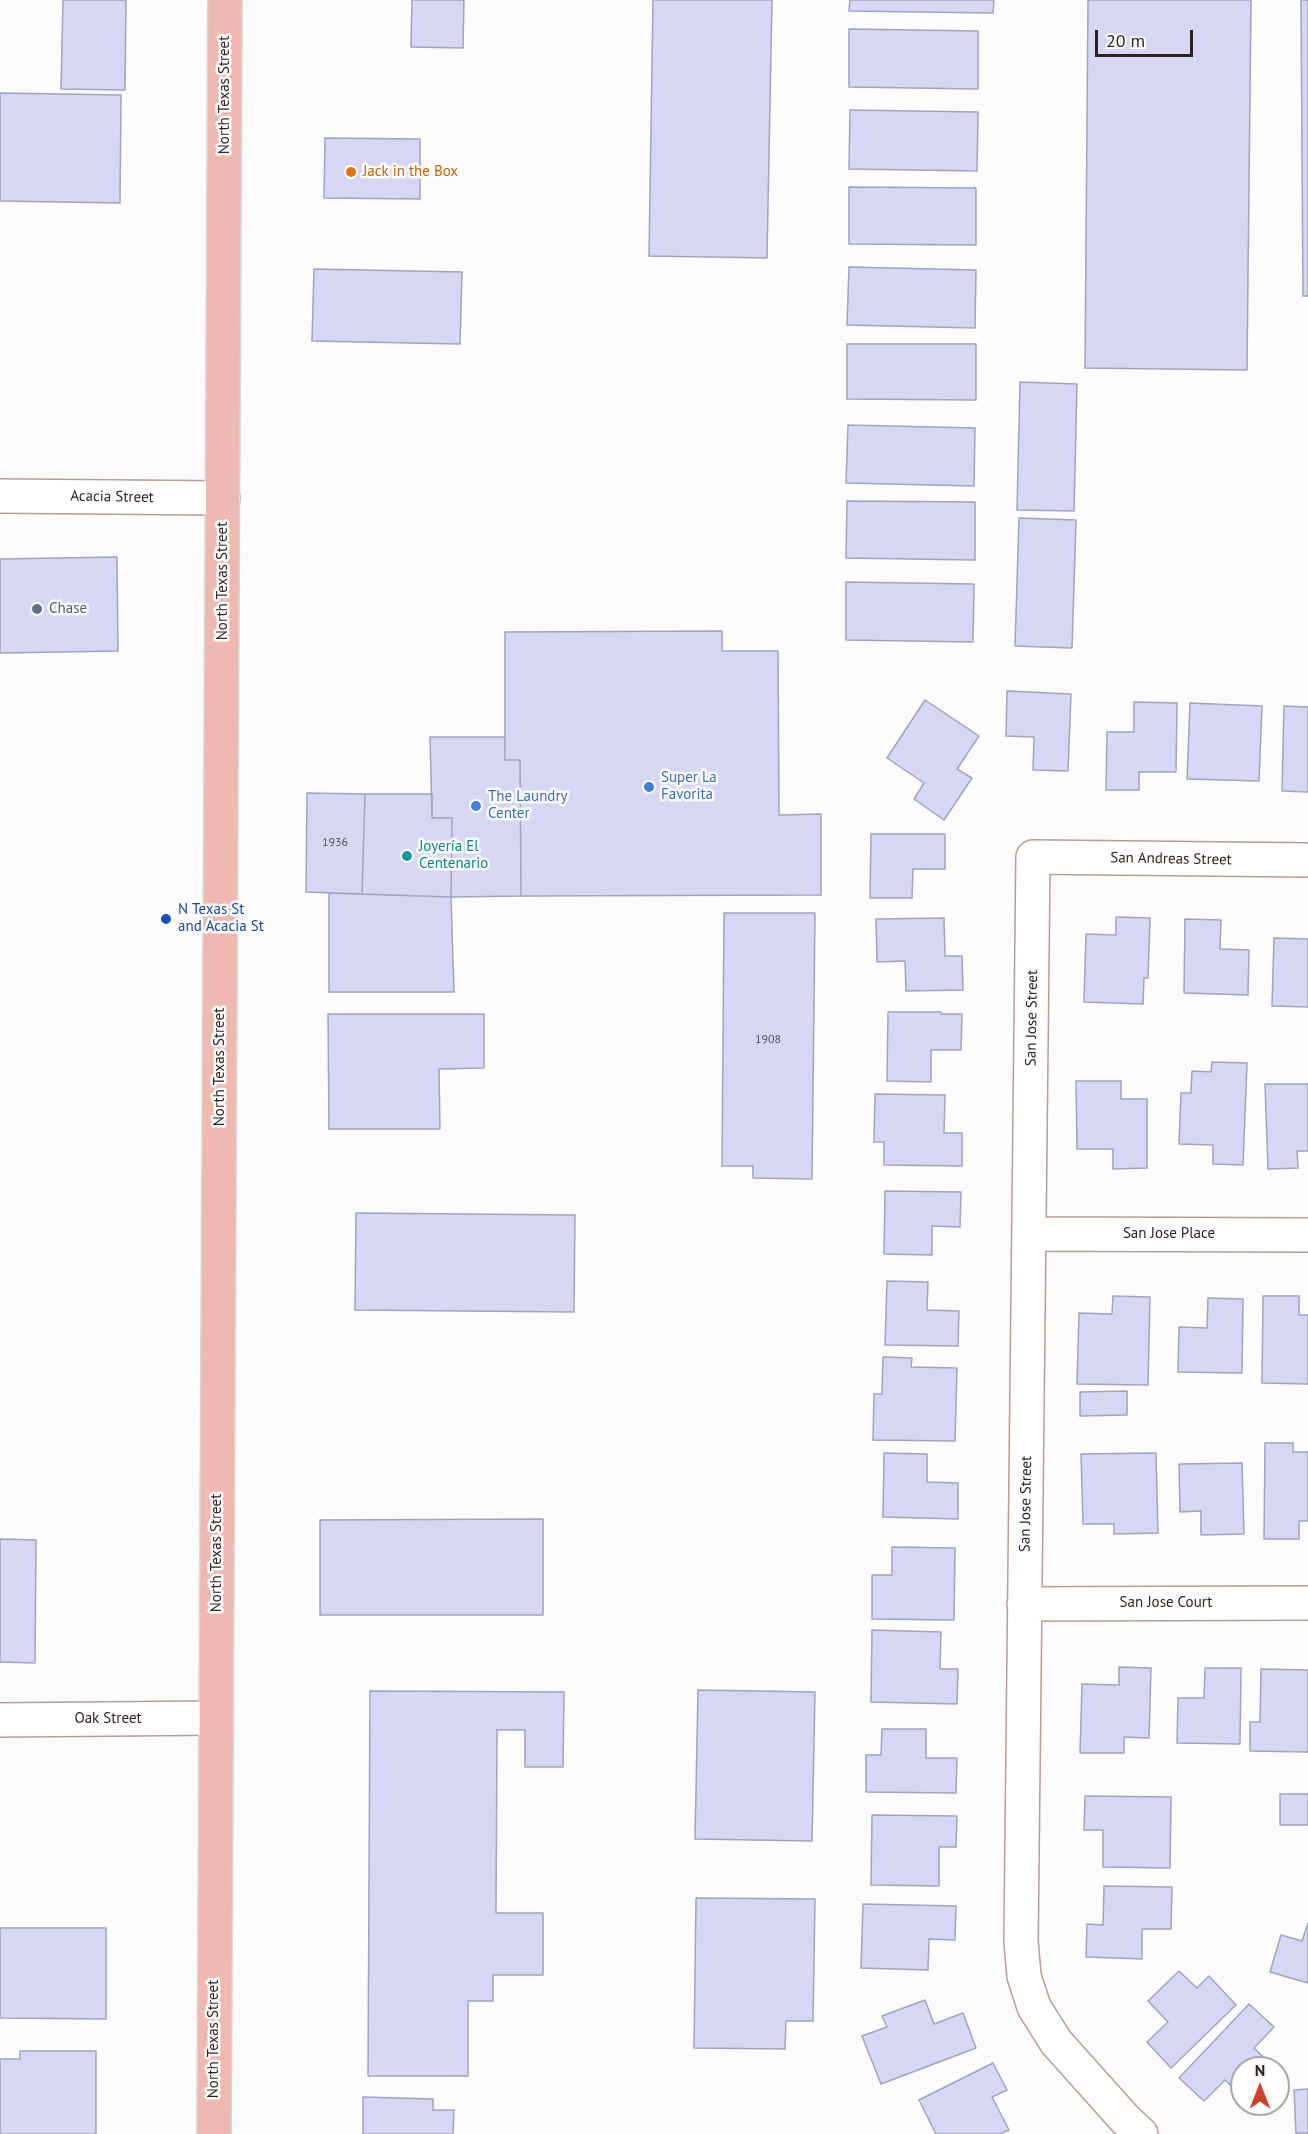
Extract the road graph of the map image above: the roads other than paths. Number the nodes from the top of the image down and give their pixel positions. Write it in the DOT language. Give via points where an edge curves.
graph roads {
  1 [pos="225,0"];
  2 [pos="0,496"];
  3 [pos="223,498"];
  4 [pos="1033,857"];
  5 [pos="1308,860"];
  6 [pos="1030,1234"];
  7 [pos="1308,1234"];
  8 [pos="1308,1603"];
  9 [pos="1024,1604"];
  10 [pos="216,1718"];
  11 [pos="0,1720"];
  12 [pos="1124,2129"];
  13 [pos="214,2134"];
  1 -- 3 [label="main road, North Texas Street"];
  2 -- 3 [label="street, Acacia Street"];
  3 -- 10 [label="main road, North Texas Street"];
  4 -- 5 [label="street, San Andreas Street"];
  4 -- 6 [label="street, San Jose Street"];
  6 -- 7 [label="street, San Jose Place"];
  6 -- 9 [label="street, San Jose Street"];
  8 -- 9 [label="street, San Jose Court"];
  9 -- 12 [label="street, San Jose Street" via="1024,1976 1034,2007 1056,2042"];
  10 -- 11 [label="street, Oak Street"];
  10 -- 13 [label="main road, North Texas Street"];
}
